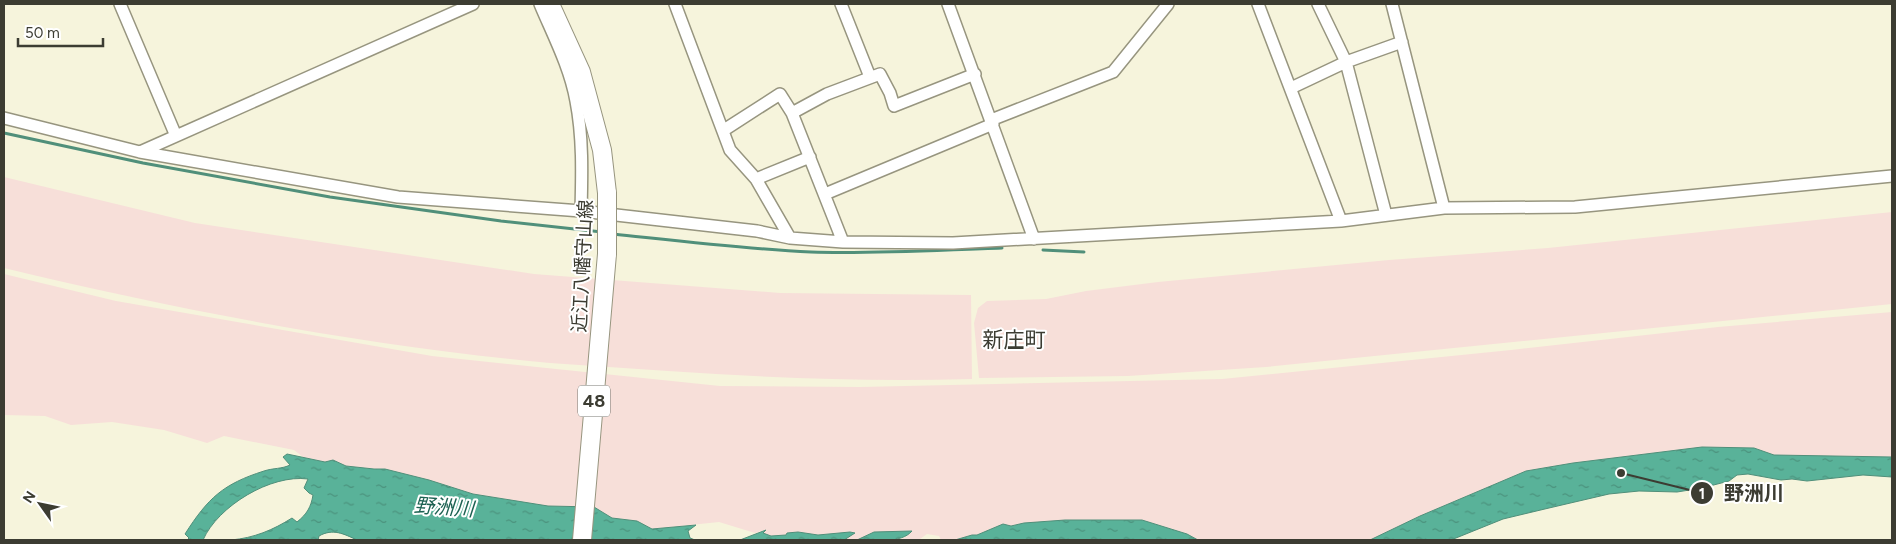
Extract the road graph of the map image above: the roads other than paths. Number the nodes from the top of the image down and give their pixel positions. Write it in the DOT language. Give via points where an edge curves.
graph roads {
  1 [pos="120,4"];
  2 [pos="473,4"];
  3 [pos="540,4"];
  4 [pos="550,4"];
  5 [pos="674,4"];
  6 [pos="841,4"];
  7 [pos="948,4"];
  8 [pos="1168,4"];
  9 [pos="1258,4"];
  10 [pos="1318,4"];
  11 [pos="1392,4"];
  12 [pos="1402,42"];
  13 [pos="1346,62"];
  14 [pos="975,74"];
  15 [pos="870,77"];
  16 [pos="1291,88"];
  17 [pos="792,113"];
  18 [pos="4,118"];
  19 [pos="992,122"];
  20 [pos="724,130"];
  21 [pos="176,136"];
  22 [pos="140,152"];
  23 [pos="810,157"];
  24 [pos="1892,176"];
  25 [pos="756,179"];
  26 [pos="826,194"];
  27 [pos="1444,208"];
  28 [pos="581,212"];
  29 [pos="1386,215"];
  30 [pos="1341,220"];
  31 [pos="790,238"];
  32 [pos="1034,239"];
  33 [pos="844,242"];
  34 [pos="582,540"];
  1 -- 21 [label="street"];
  2 -- 21 [label="street"];
  3 -- 28 [label="street" via="576,99 581,132"];
  4 -- 34 [label="main road, 近江八幡守山線 / 48, bridge" via="581,72 602,150 607,193 606,258"];
  5 -- 20 [label="street"];
  6 -- 15 [label="street"];
  7 -- 14 [label="street"];
  8 -- 19 [label="street" via="1113,72"];
  9 -- 16 [label="street"];
  10 -- 13 [label="street"];
  11 -- 12 [label="street"];
  12 -- 13 [label="street"];
  12 -- 27 [label="street"];
  13 -- 16 [label="street"];
  13 -- 29 [label="street"];
  14 -- 15 [label="street" via="894,106 880,74"];
  14 -- 19 [label="street"];
  15 -- 17 [label="street" via="827,94"];
  16 -- 30 [label="street"];
  17 -- 20 [label="street" via="780,94"];
  17 -- 23 [label="street"];
  18 -- 22 [label="street"];
  19 -- 26 [label="street"];
  19 -- 32 [label="street"];
  20 -- 25 [label="street" via="730,150"];
  21 -- 22 [label="street"];
  22 -- 28 [label="street" via="398,197"];
  23 -- 25 [label="street"];
  23 -- 26 [label="street"];
  24 -- 27 [label="street" via="1575,207"];
  25 -- 31 [label="street"];
  26 -- 33 [label="street"];
  27 -- 29 [label="street"];
  28 -- 31 [label="street" via="757,230"];
  29 -- 30 [label="street"];
  30 -- 32 [label="street"];
  31 -- 33 [label="street"];
  32 -- 33 [label="street" via="953,243"];
}
